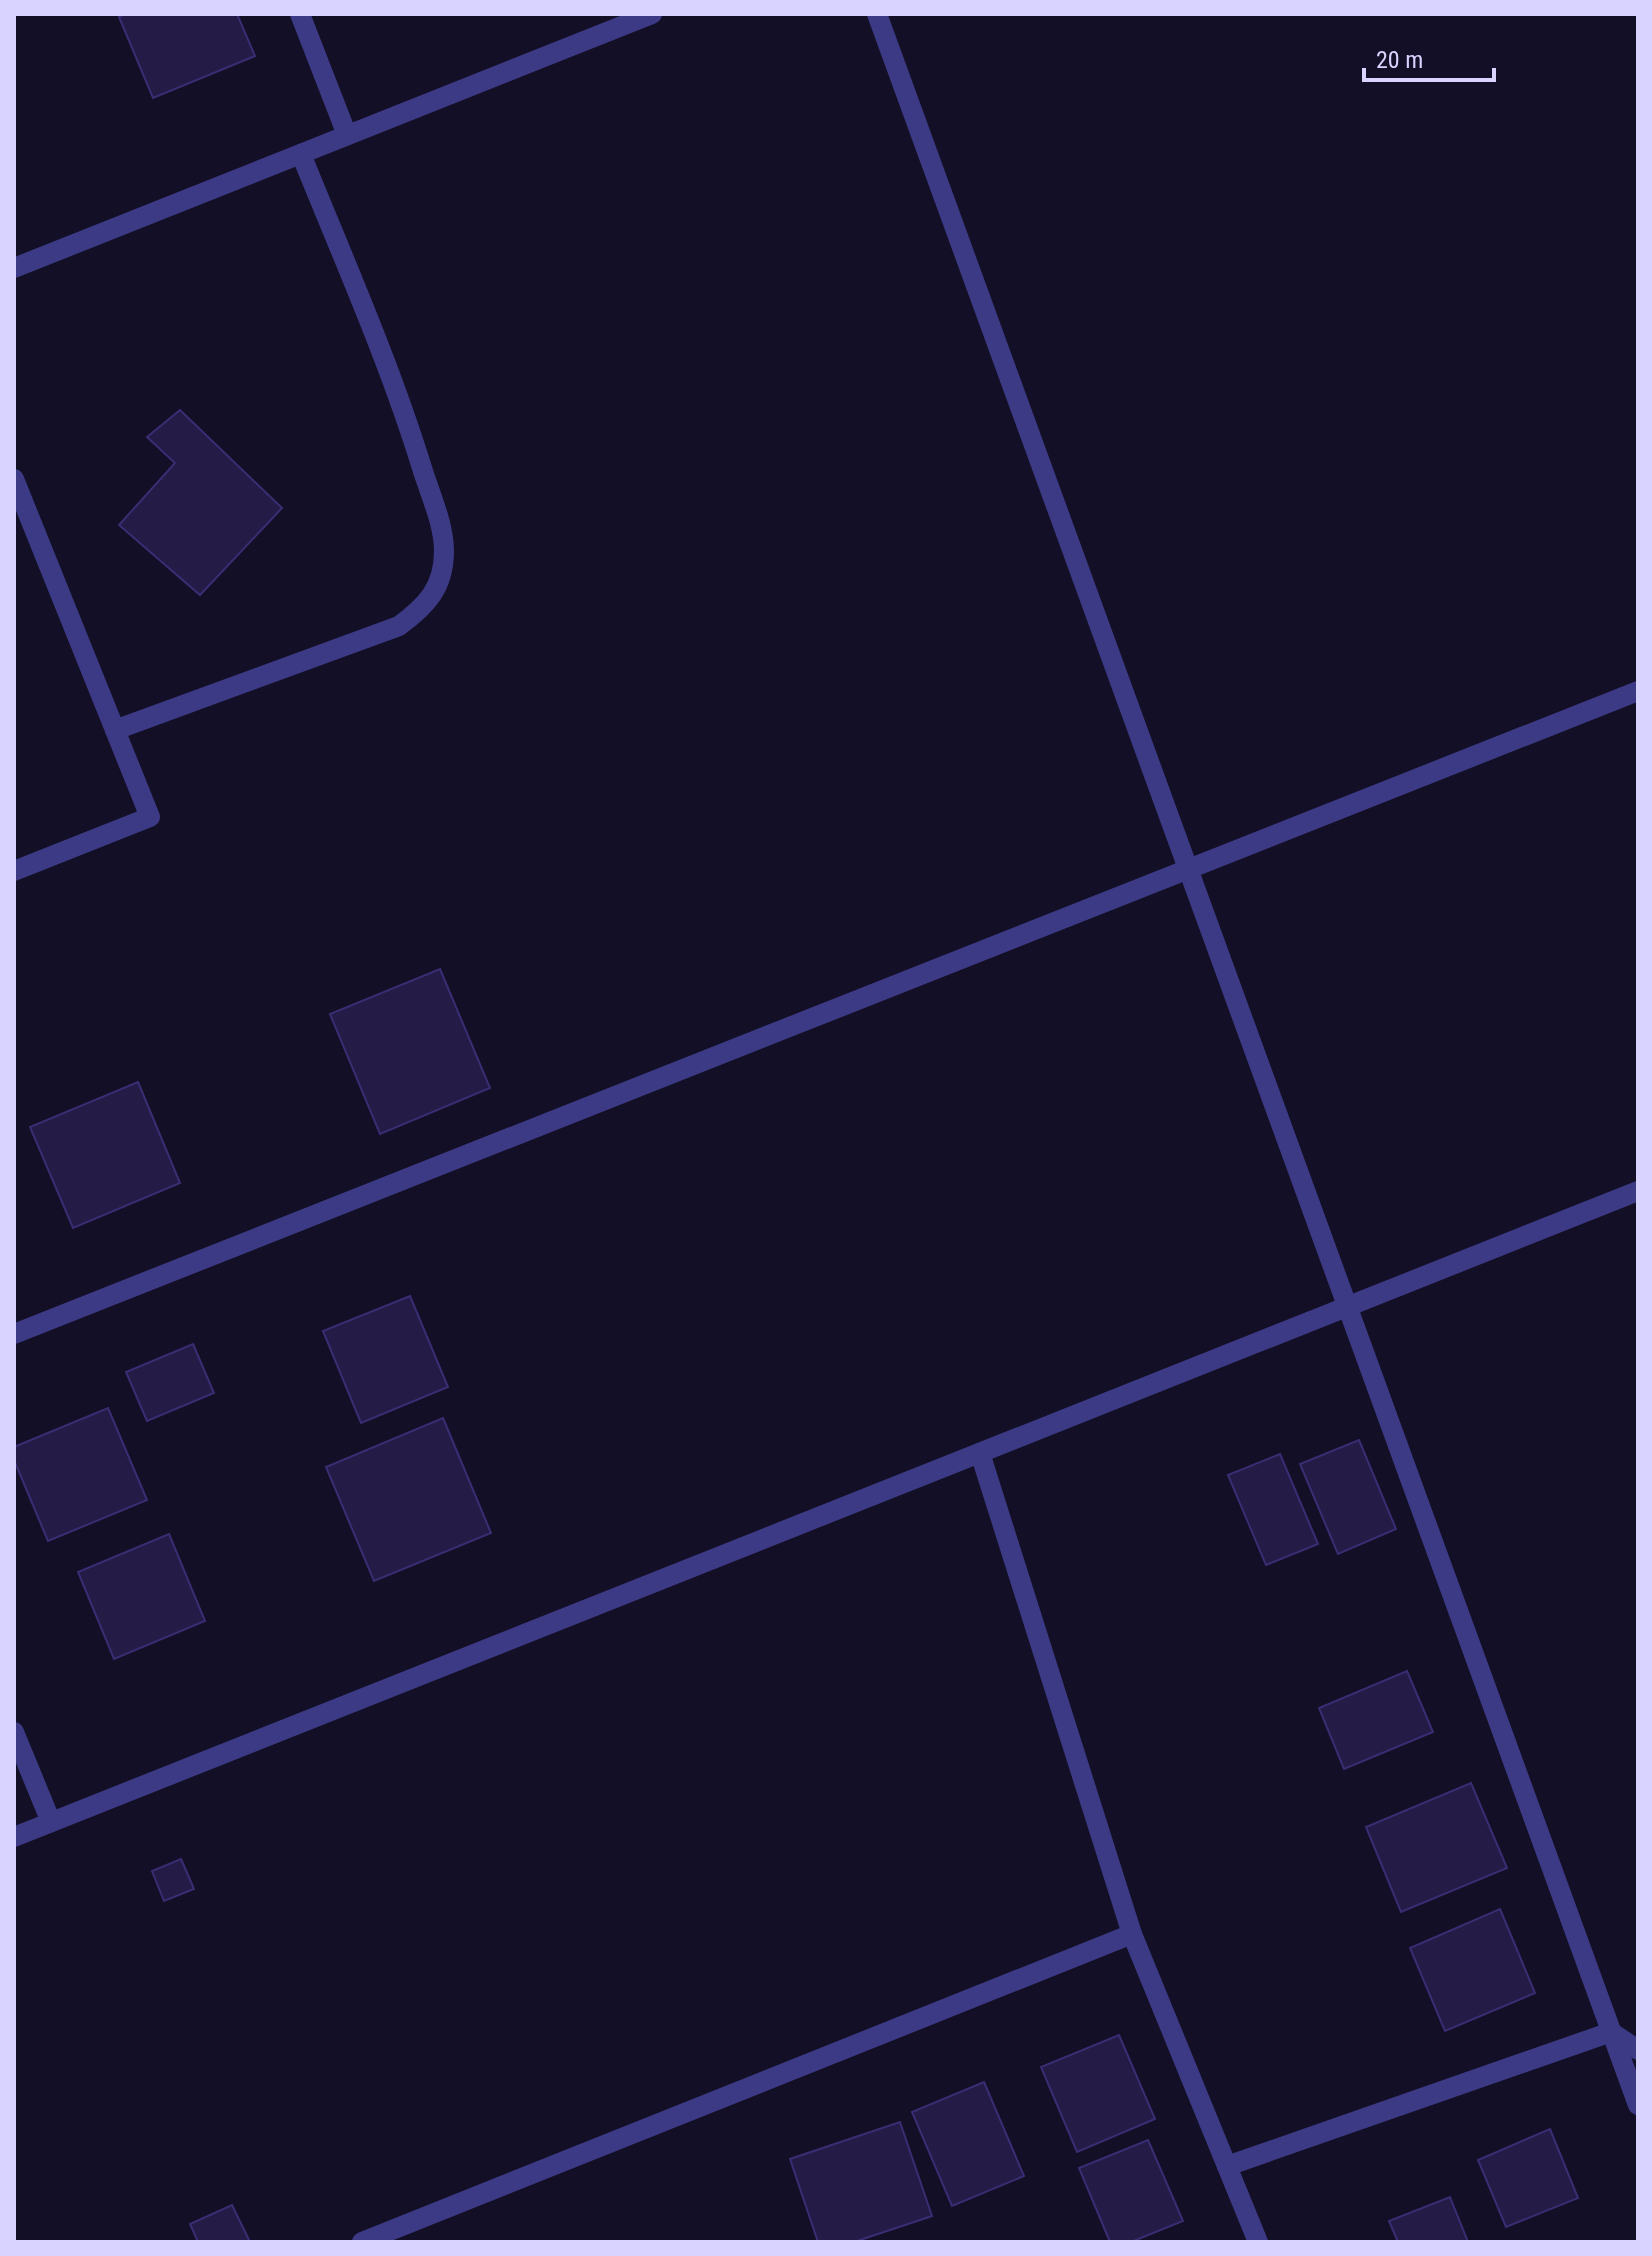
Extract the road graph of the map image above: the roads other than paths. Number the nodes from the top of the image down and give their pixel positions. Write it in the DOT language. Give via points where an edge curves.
graph roads {
  1 [pos="300,14"];
  2 [pos="652,14"];
  3 [pos="877,14"];
  4 [pos="347,135"];
  5 [pos="301,154"];
  6 [pos="14,268"];
  7 [pos="14,479"];
  8 [pos="1638,691"];
  9 [pos="115,730"];
  10 [pos="1189,869"];
  11 [pos="14,871"];
  12 [pos="1638,1191"];
  13 [pos="1348,1306"];
  14 [pos="14,1334"];
  15 [pos="980,1453"];
  16 [pos="14,1732"];
  17 [pos="51,1822"];
  18 [pos="14,1837"];
  19 [pos="1132,1934"];
  20 [pos="1611,2032"];
  21 [pos="1638,2050"];
  22 [pos="1638,2105"];
  23 [pos="1227,2166"];
  24 [pos="362,2242"];
  25 [pos="1258,2242"];
  1 -- 4 [label="street"];
  2 -- 4 [label="street"];
  3 -- 10 [label="street"];
  4 -- 5 [label="street"];
  5 -- 6 [label="street"];
  5 -- 9 [label="street" via="403,407 444,551 438,584 427,605 399,626"];
  7 -- 9 [label="street"];
  8 -- 10 [label="street"];
  9 -- 11 [label="street" via="150,817"];
  10 -- 13 [label="street"];
  10 -- 14 [label="street"];
  12 -- 13 [label="street"];
  13 -- 15 [label="street"];
  13 -- 20 [label="street"];
  15 -- 17 [label="street"];
  15 -- 19 [label="street"];
  16 -- 17 [label="street"];
  17 -- 18 [label="street"];
  19 -- 23 [label="street"];
  19 -- 24 [label="street"];
  20 -- 21 [label="street"];
  20 -- 22 [label="street"];
  20 -- 23 [label="street"];
  23 -- 25 [label="street"];
}
